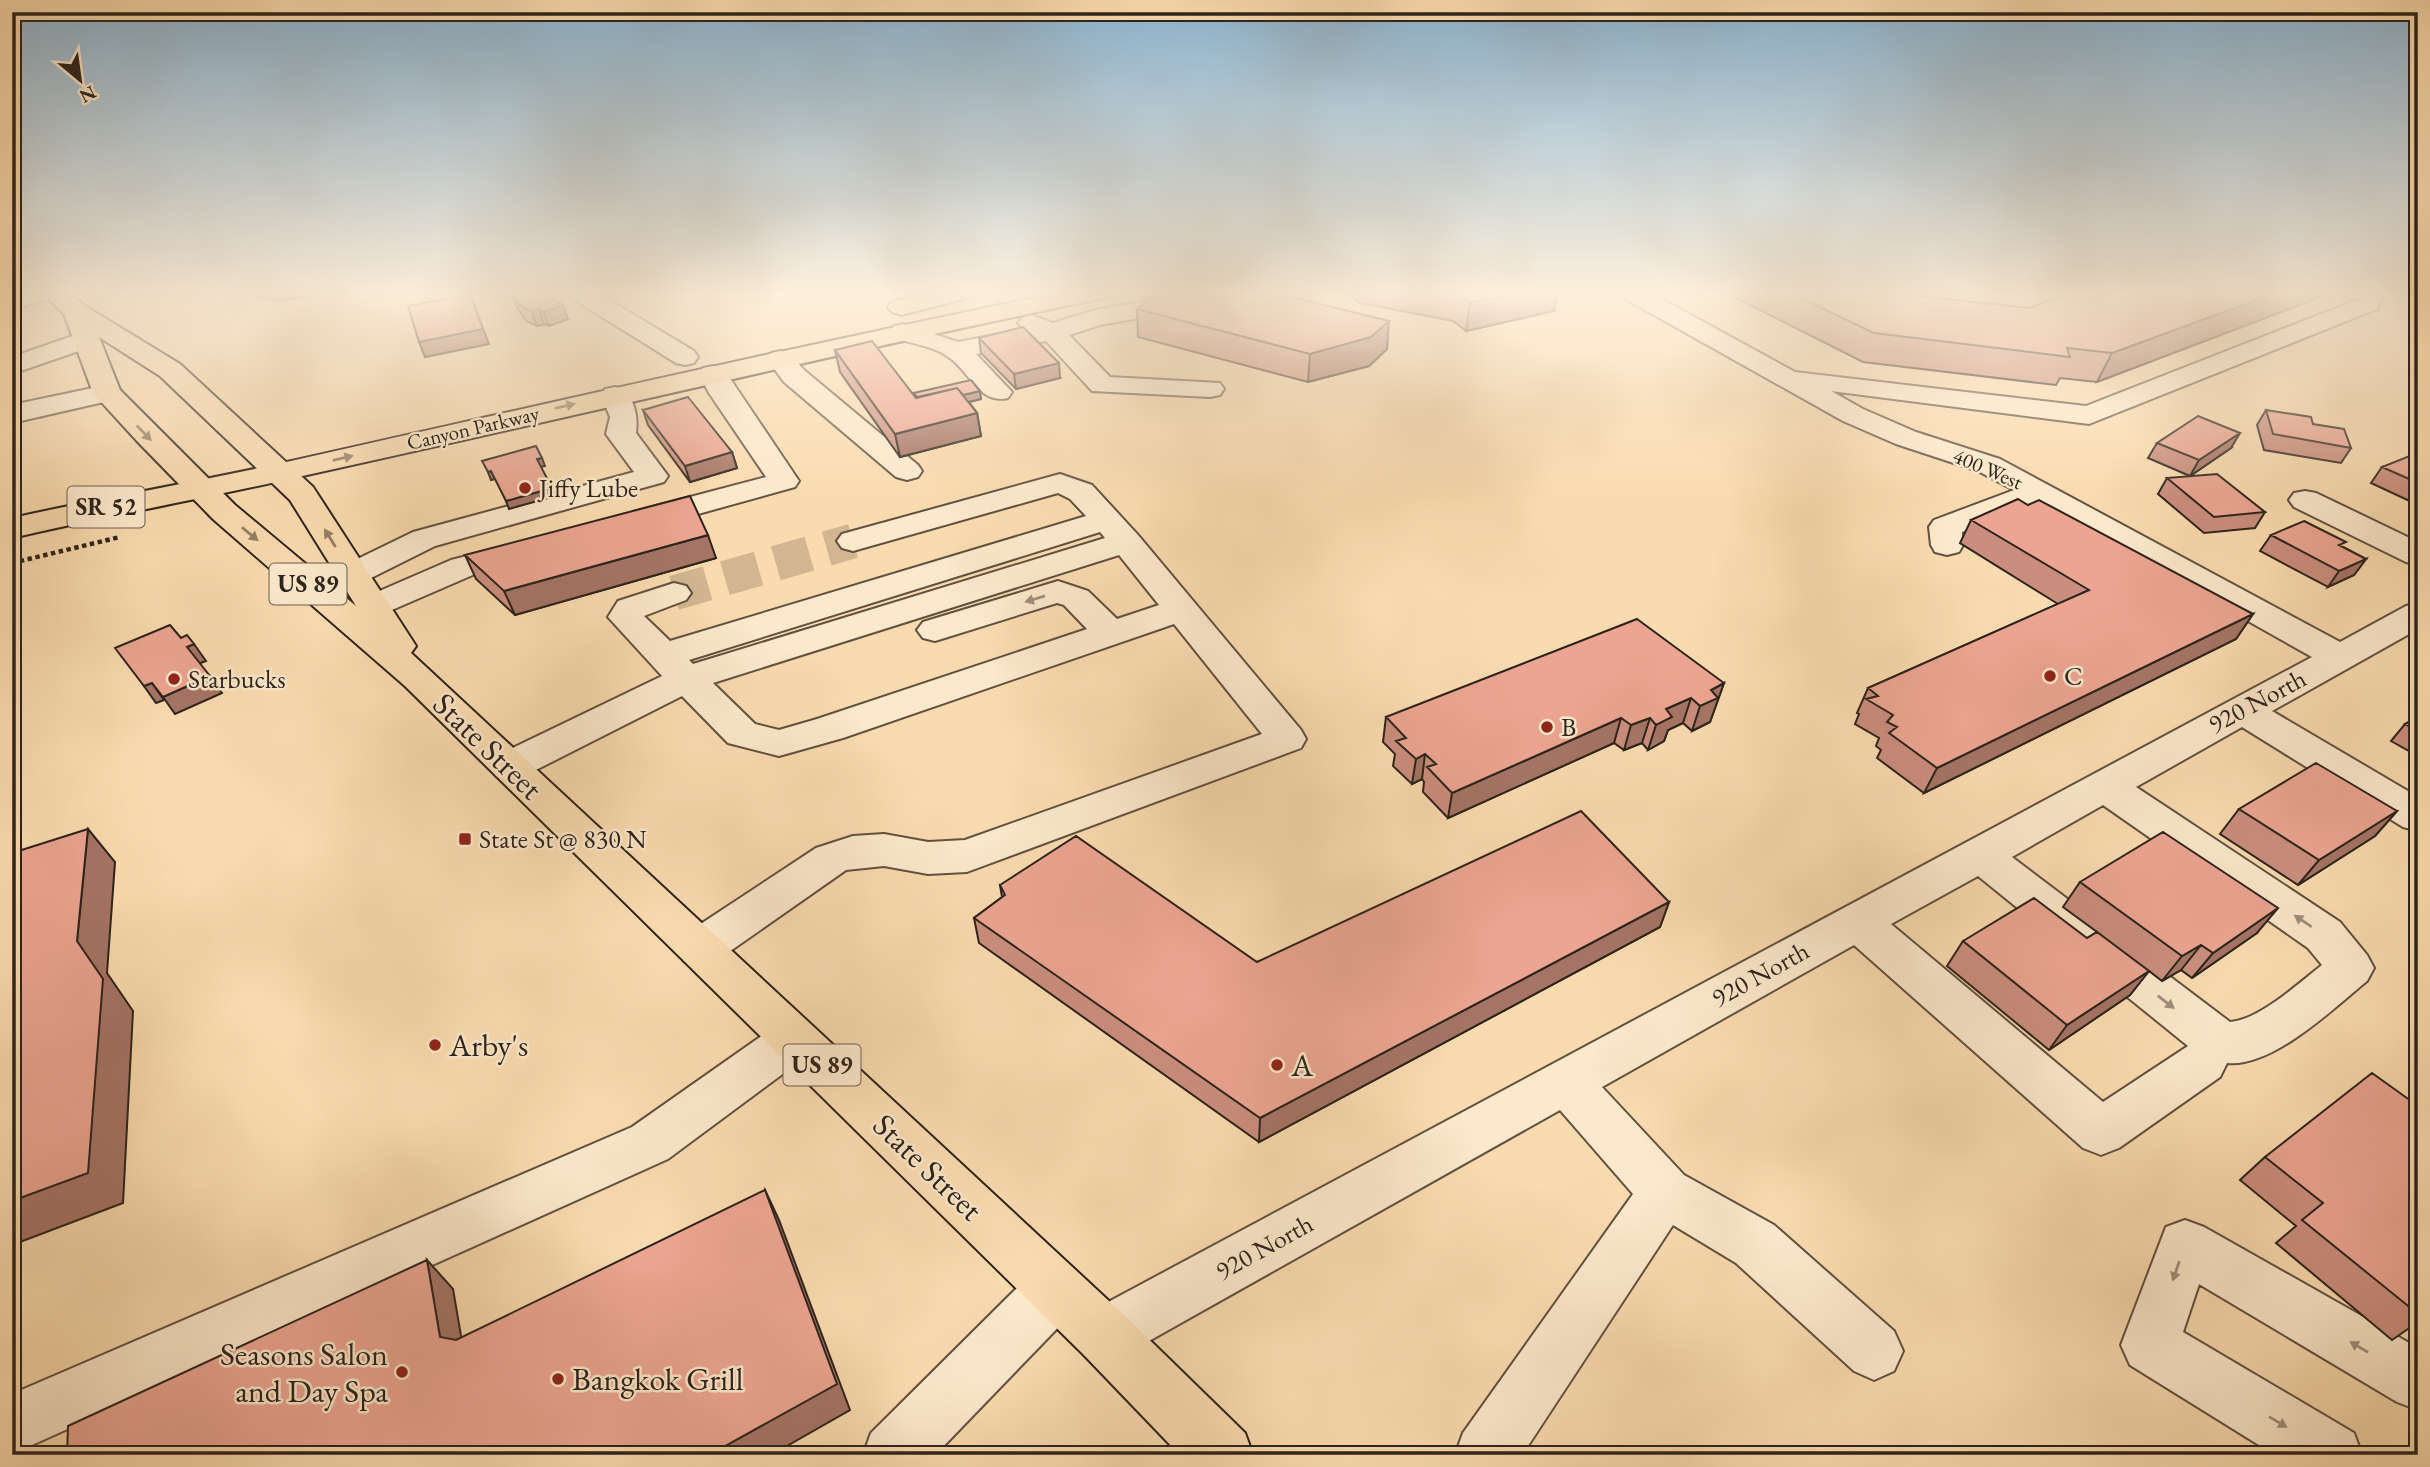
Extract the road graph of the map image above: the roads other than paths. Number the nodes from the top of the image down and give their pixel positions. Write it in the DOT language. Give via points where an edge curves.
graph roads {
  1 [pos="95,360"];
  2 [pos="155,360"];
  3 [pos="671,360"];
  4 [pos="773,360"];
  5 [pos="781,360"];
  6 [pos="967,360"];
  7 [pos="1079,360"];
  8 [pos="1757,360"];
  9 [pos="2226,360"];
  10 [pos="1777,373"];
  11 [pos="713,374"];
  12 [pos="1210,389"];
  13 [pos="998,392"];
  14 [pos="107,393"];
  15 [pos="615,395"];
  16 [pos="12,414"];
  17 [pos="268,463"];
  18 [pos="907,471"];
  19 [pos="191,478"];
  20 [pos="2040,491"];
  21 [pos="2305,500"];
  22 [pos="12,502"];
  23 [pos="12,528"];
  24 [pos="610,528"];
  25 [pos="892,530"];
  26 [pos="1116,531"];
  27 [pos="853,541"];
  28 [pos="1947,545"];
  29 [pos="543,546"];
  30 [pos="2418,555"];
  31 [pos="353,574"];
  32 [pos="932,587"];
  33 [pos="674,593"];
  34 [pos="373,606"];
  35 [pos="1182,610"];
  36 [pos="2418,614"];
  37 [pos="1111,633"];
  38 [pos="2340,657"];
  39 [pos="418,678"];
  40 [pos="687,678"];
  41 [pos="2241,709"];
  42 [pos="510,766"];
  43 [pos="2103,785"];
  44 [pos="2418,816"];
  45 [pos="1978,853"];
  46 [pos="1857,921"];
  47 [pos="700,948"];
  48 [pos="794,1039"];
  49 [pos="2218,1053"];
  50 [pos="1565,1082"];
  51 [pos="1665,1192"];
  52 [pos="1055,1290"];
  53 [pos="1104,1335"];
  54 [pos="1874,1351"];
  55 [pos="2418,1381"];
  56 [pos="12,1424"];
  57 [pos="893,1455"];
  58 [pos="1223,1455"];
  59 [pos="1485,1455"];
  60 [pos="2332,1455"];
  1 -- 14 [label="main road, State Street / US 89"];
  2 -- 17 [label="main road, State Street / US 89"];
  3 -- 17 [label="main road, Canyon Parkway / SR 52"];
  4 -- 11 [label="main road, Canyon Parkway / SR 52"];
  5 -- 18 [label="street"];
  6 -- 13 [label="street"];
  7 -- 12 [label="street" via="1102,385"];
  8 -- 10 [label="street, 400 West"];
  9 -- 10 [label="street" via="2089,415 1809,382"];
  10 -- 20 [label="street, 400 West" via="1853,415 1989,465"];
  11 -- 15 [label="main road, Canyon Parkway / SR 52"];
  11 -- 24 [label="street" via="784,481"];
  14 -- 16 [label="street"];
  14 -- 19 [label="main road, State Street / US 89, one-way"];
  17 -- 15 [label="main road, Canyon Parkway / SR 52, one-way"];
  15 -- 31 [label="street" via="624,417 621,434 653,476 424,539"];
  17 -- 19 [label="main road, Canyon Parkway / SR 52"];
  31 -- 17 [label="main road, State Street / US 89, one-way" via="302,494"];
  19 -- 22 [label="main road, Canyon Parkway / SR 52"];
  19 -- 23 [label="main road, Canyon Parkway / SR 52"];
  19 -- 39 [label="main road, State Street / US 89, one-way" via="224,512"];
  20 -- 28 [label="street" via="1945,527"];
  20 -- 38 [label="street, 400 West"];
  21 -- 30 [label="street"];
  25 -- 26 [label="street" via="1060,483 1081,492"];
  25 -- 27 [label="street"];
  25 -- 32 [label="street"];
  26 -- 32 [label="street"];
  26 -- 35 [label="street"];
  29 -- 34 [label="street" via="463,567"];
  31 -- 34 [label="main road, State Street / US 89"];
  32 -- 40 [label="street"];
  33 -- 40 [label="street" via="630,609 625,617"];
  34 -- 39 [label="main road, State Street / US 89"];
  35 -- 37 [label="street"];
  35 -- 47 [label="street" via="1287,739 967,856 928,858 884,850 831,859"];
  36 -- 38 [label="street, 920 North"];
  37 -- 40 [label="street, one-way" via="1076,598 1058,592"];
  37 -- 40 [label="street" via="779,743 742,734"];
  38 -- 41 [label="street, 920 North"];
  39 -- 42 [label="main road, State Street / US 89"];
  40 -- 42 [label="street"];
  41 -- 43 [label="street, 920 North"];
  41 -- 44 [label="street"];
  42 -- 47 [label="main road, State Street / US 89"];
  43 -- 45 [label="street, 920 North"];
  49 -- 43 [label="street, one-way" via="2249,1041 2296,1011 2351,968 2324,935"];
  45 -- 46 [label="street, 920 North"];
  45 -- 49 [label="street, one-way" via="2206,1033"];
  46 -- 49 [label="street" via="2101,1132"];
  46 -- 50 [label="street, 920 North"];
  47 -- 48 [label="main road, State Street / US 89"];
  48 -- 52 [label="main road, State Street / US 89"];
  48 -- 56 [label="street" via="650,1143"];
  50 -- 51 [label="street"];
  50 -- 53 [label="street, 920 North"];
  51 -- 54 [label="street" via="1755,1244"];
  51 -- 59 [label="street"];
  52 -- 53 [label="main road, State Street / US 89"];
  52 -- 57 [label="street"];
  53 -- 58 [label="main road, State Street / US 89"];
  55 -- 60 [label="street, one-way" via="2185,1246 2150,1345"];
}
